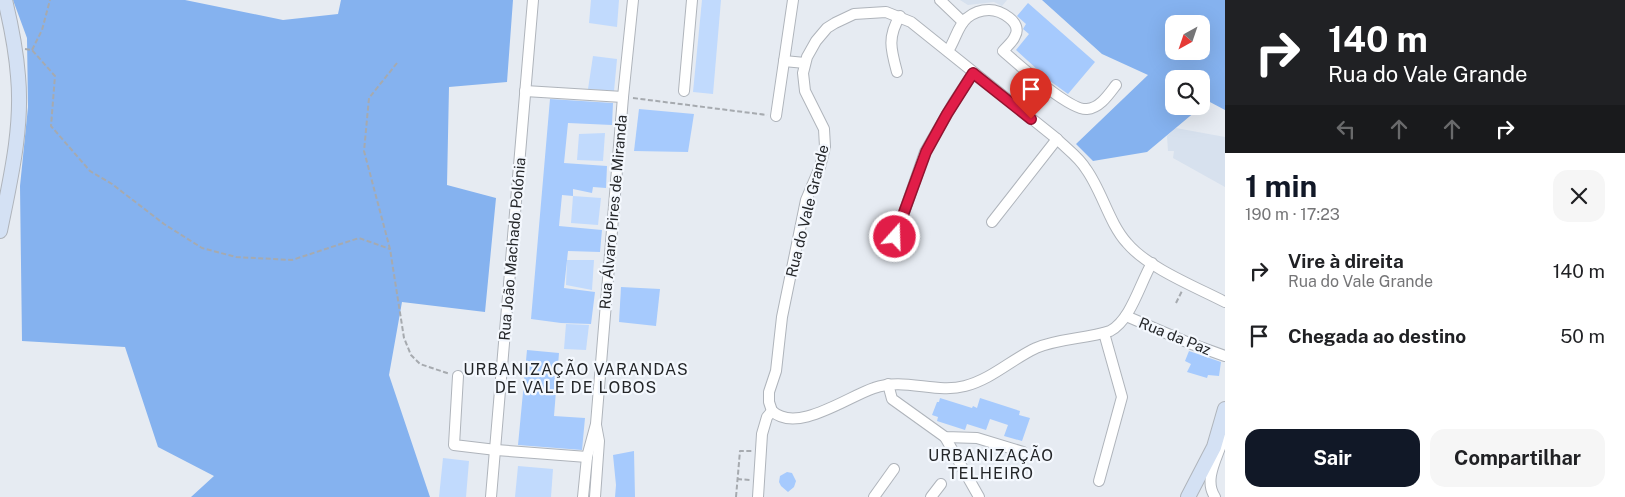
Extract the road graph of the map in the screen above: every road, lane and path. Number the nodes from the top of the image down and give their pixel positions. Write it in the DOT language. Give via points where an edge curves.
graph roads {
  1 [pos="5,0"];
  2 [pos="50,0"];
  3 [pos="533,0"];
  4 [pos="633,0"];
  5 [pos="692,0"];
  6 [pos="793,0"];
  7 [pos="940,0"];
  8 [pos="900,16"];
  9 [pos="963,22"];
  10 [pos="14,47"];
  11 [pos="32,50"];
  12 [pos="948,51"];
  13 [pos="784,61"];
  14 [pos="397,63"];
  15 [pos="806,63"];
  16 [pos="897,72"];
  17 [pos="973,73"];
  18 [pos="1116,85"];
  19 [pos="684,90"];
  20 [pos="525,91"];
  21 [pos="623,97"];
  22 [pos="776,116"];
  23 [pos="1057,139"];
  24 [pos="992,222"];
  25 [pos="0,231"];
  26 [pos="390,249"];
  27 [pos="890,253"];
  28 [pos="1152,263"];
  29 [pos="1186,282"];
  30 [pos="1176,302"];
  31 [pos="1225,302"];
  32 [pos="1126,316"];
  33 [pos="1104,333"];
  34 [pos="1225,356"];
  35 [pos="458,376"];
  36 [pos="888,384"];
  37 [pos="772,411"];
  38 [pos="1224,415"];
  39 [pos="596,424"];
  40 [pos="945,437"];
  41 [pos="496,450"];
  42 [pos="762,452"];
  43 [pos="1024,452"];
  44 [pos="587,457"];
  45 [pos="894,469"];
  46 [pos="737,480"];
  47 [pos="760,481"];
  48 [pos="1099,481"];
  49 [pos="941,484"];
  50 [pos="491,497"];
  51 [pos="583,497"];
  52 [pos="595,497"];
  53 [pos="736,497"];
  54 [pos="758,497"];
  55 [pos="874,497"];
  56 [pos="931,497"];
  57 [pos="979,497"];
  58 [pos="1188,497"];
  59 [pos="1215,497"];
  1 -- 10 [label="main road"];
  2 -- 11 [label="path" via="42,30"];
  3 -- 20 [label="street, Rua João Machado Polónia"];
  4 -- 21 [label="street, Rua Álvaro Pires de Miranda"];
  5 -- 19 [label="street"];
  6 -- 13 [label="street"];
  7 -- 9 [label="street"];
  8 -- 12 [label="street, Rua do Vale Grande"];
  8 -- 15 [label="street, Rua do Vale Grande" via="875,12 854,14 835,22 816,42"];
  8 -- 16 [label="street" via="892,29 891,47"];
  9 -- 12 [label="street"];
  9 -- 18 [label="street" via="968,17 990,10 1007,16 1014,23 1016,36 1003,51 1066,102 1079,108 1094,107"];
  10 -- 11 [label="path"];
  10 -- 25 [label="main road" via="18,118"];
  11 -- 26 [label="path" via="54,76 51,126 90,171 202,248 236,257 292,260 359,238"];
  12 -- 17 [label="street, Rua do Vale Grande"];
  13 -- 15 [label="street"];
  13 -- 22 [label="street"];
  14 -- 26 [label="path" via="369,98 364,151"];
  15 -- 37 [label="street, Rua do Vale Grande" via="803,73 805,91 824,129 825,148 806,200 782,317 776,371 769,392"];
  17 -- 23 [label="street, Rua do Vale Grande"];
  17 -- 27 [label="street" via="926,152"];
  20 -- 21 [label="street"];
  20 -- 41 [label="street, Rua João Machado Polónia"];
  21 -- 22 [label="path"];
  21 -- 39 [label="street, Rua Álvaro Pires de Miranda"];
  23 -- 24 [label="street"];
  23 -- 28 [label="street, Rua do Vale Grande" via="1087,170 1126,243"];
  26 -- 35 [label="path" via="404,338 410,355 426,367"];
  28 -- 29 [label="street, Rua do Vale Grande"];
  28 -- 32 [label="street"];
  29 -- 30 [label="path"];
  29 -- 31 [label="street, Rua do Vale Grande"];
  32 -- 33 [label="street" via="1116,328"];
  32 -- 34 [label="street, Rua da Paz"];
  33 -- 36 [label="street" via="1036,348 982,380 961,387"];
  33 -- 48 [label="street" via="1122,397"];
  35 -- 41 [label="street" via="454,444"];
  36 -- 37 [label="street" via="803,417 782,418"];
  36 -- 40 [label="street" via="892,400"];
  37 -- 42 [label="street" via="764,425"];
  38 -- 58 [label="main road" via="1214,447"];
  38 -- 59 [label="street" via="1225,432 1210,479"];
  39 -- 44 [label="street, Rua Álvaro Pires de Miranda"];
  39 -- 52 [label="street, Rua Álvaro Pires de Miranda" via="599,441"];
  40 -- 43 [label="street" via="977,438"];
  40 -- 57 [label="street"];
  41 -- 44 [label="street"];
  41 -- 50 [label="street, Rua João Machado Polónia"];
  42 -- 46 [label="path" via="740,451"];
  42 -- 47 [label="street"];
  44 -- 51 [label="street, Rua Álvaro Pires de Miranda"];
  45 -- 55 [label="street"];
  46 -- 47 [label="path"];
  46 -- 53 [label="path"];
  47 -- 54 [label="street"];
  49 -- 56 [label="street"];
}
